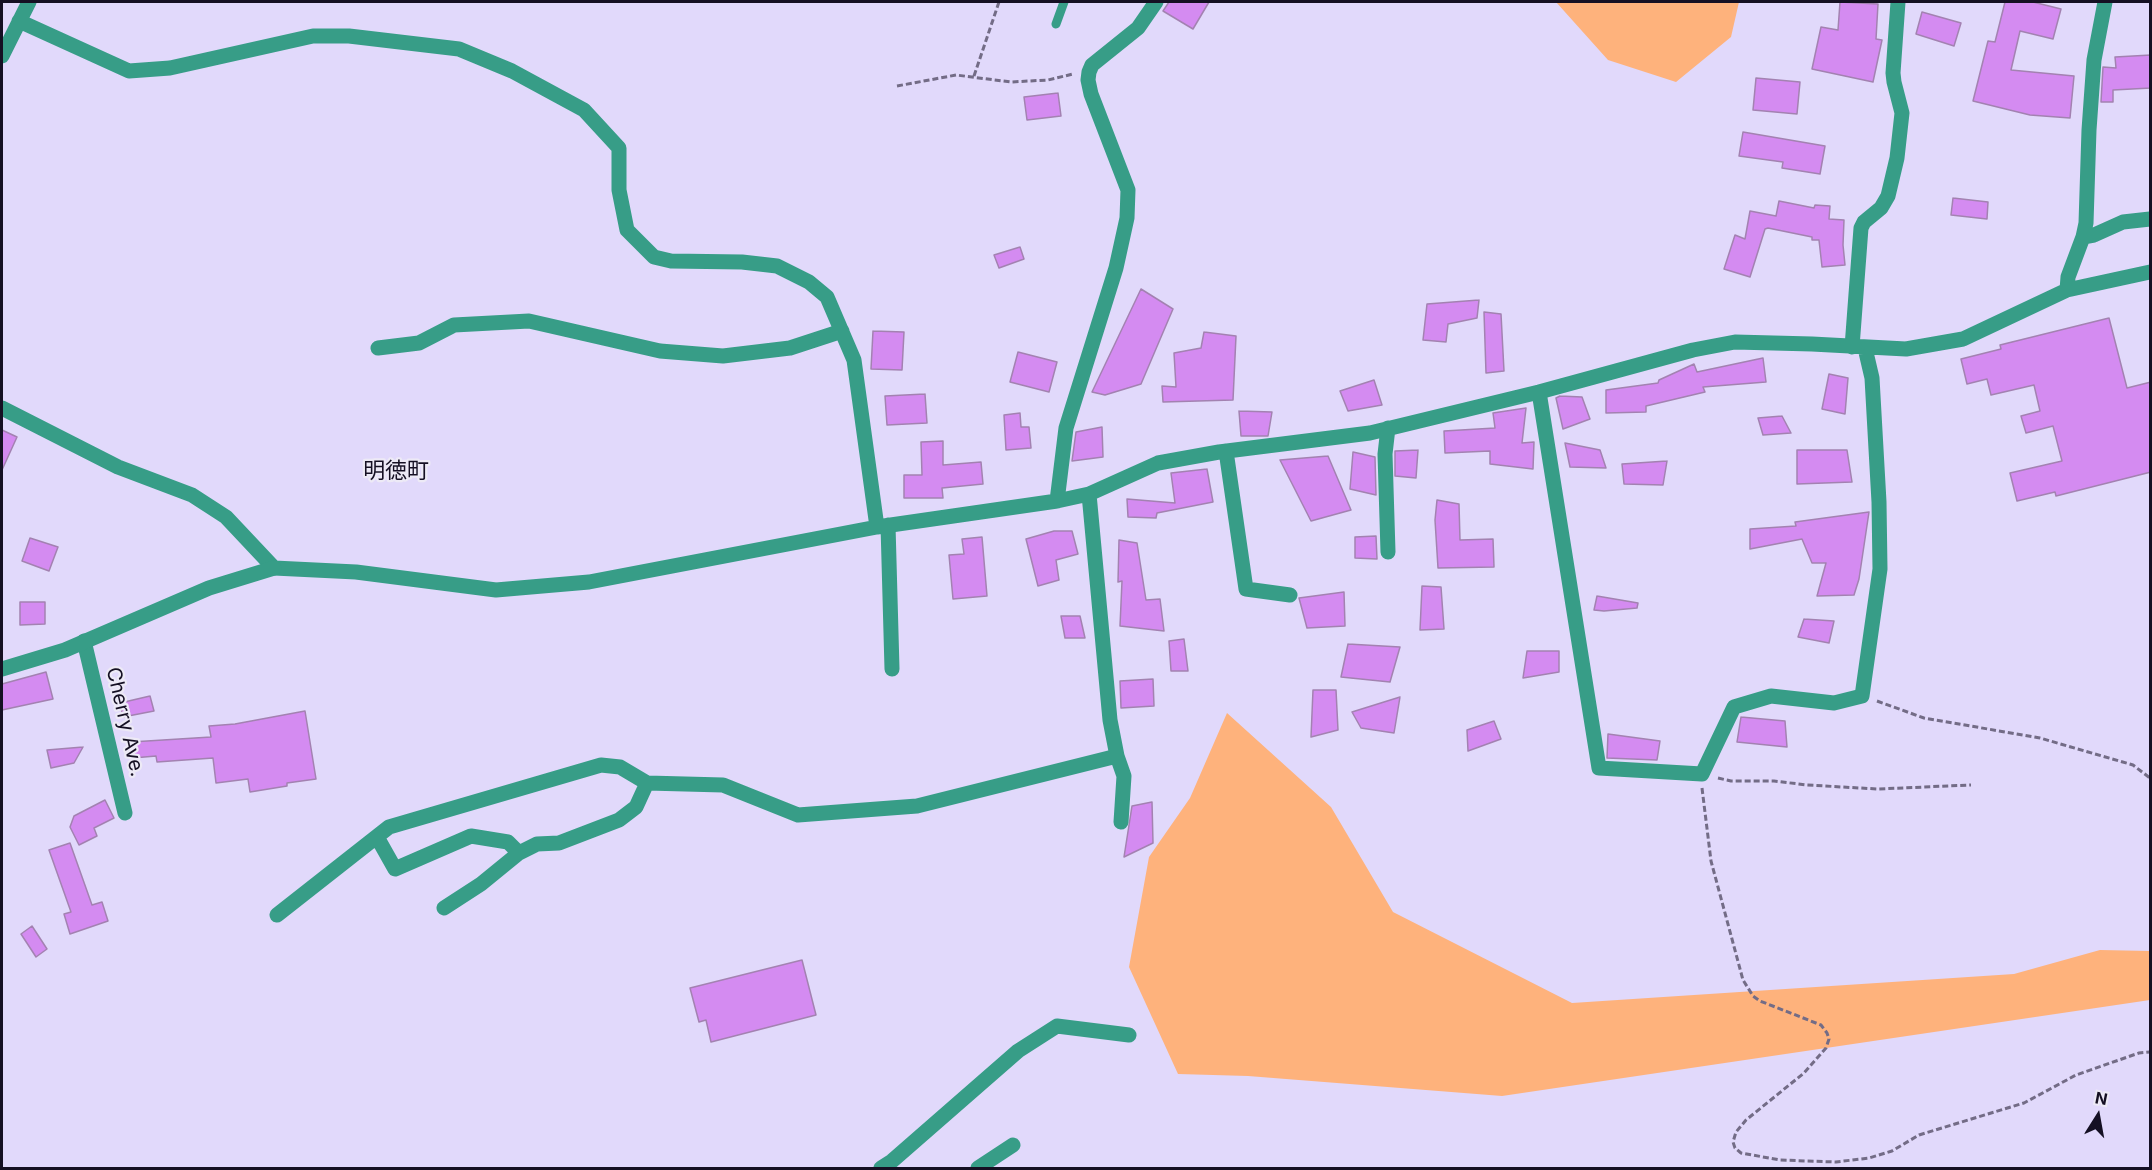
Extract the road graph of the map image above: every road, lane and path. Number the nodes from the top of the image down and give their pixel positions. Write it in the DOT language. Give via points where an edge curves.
graph roads {
  1 [pos="29,2"];
  2 [pos="999,2"];
  3 [pos="1064,2"];
  4 [pos="1156,2"];
  5 [pos="1898,2"];
  6 [pos="2105,2"];
  7 [pos="19,21"];
  8 [pos="1056,24"];
  9 [pos="2,56"];
  10 [pos="1092,65"];
  11 [pos="974,76"];
  12 [pos="897,86"];
  13 [pos="2151,219"];
  14 [pos="2083,237"];
  15 [pos="2151,272"];
  16 [pos="2067,290"];
  17 [pos="842,331"];
  18 [pos="1858,347"];
  19 [pos="378,348"];
  20 [pos="1539,392"];
  21 [pos="2,408"];
  22 [pos="1389,428"];
  23 [pos="1226,451"];
  24 [pos="1089,494"];
  25 [pos="1057,501"];
  26 [pos="883,526"];
  27 [pos="1388,552"];
  28 [pos="274,568"];
  29 [pos="1290,595"];
  30 [pos="84,642"];
  31 [pos="2,669"];
  32 [pos="892,669"];
  33 [pos="1862,696"];
  34 [pos="1117,756"];
  35 [pos="1702,774"];
  36 [pos="2151,778"];
  37 [pos="647,783"];
  38 [pos="1971,785"];
  39 [pos="125,813"];
  40 [pos="1121,822"];
  41 [pos="376,837"];
  42 [pos="519,853"];
  43 [pos="444,909"];
  44 [pos="277,915"];
  45 [pos="1129,1035"];
  46 [pos="2151,1052"];
  47 [pos="1013,1145"];
  48 [pos="881,1168"];
  49 [pos="978,1168"];
  1 -- 7 [label="street"];
  2 -- 11 [label="path"];
  3 -- 8 [label="lane"];
  4 -- 10 [label="street" via="1138,28"];
  5 -- 18 [label="street" via="1894,82 1902,113 1897,158 1885,202 1861,228"];
  6 -- 14 [label="street" via="2094,60"];
  7 -- 9 [label="street"];
  7 -- 17 [label="street" via="129,70 170,68 313,36 349,36 459,49 512,71 584,110 619,148 619,190 627,230 654,257 777,266 809,282 827,297"];
  10 -- 11 [label="path" via="1062,78 1034,81"];
  10 -- 25 [label="street" via="1088,80 1094,103 1128,190 1127,219 1116,268 1066,428"];
  11 -- 12 [label="path" via="956,75"];
  13 -- 14 [label="street" via="2123,222"];
  14 -- 16 [label="street"];
  15 -- 16 [label="street"];
  16 -- 18 [label="street" via="1963,339 1906,349"];
  17 -- 19 [label="street" via="790,348 723,356 660,351 528,321 454,326 419,343"];
  17 -- 26 [label="street" via="854,360"];
  18 -- 20 [label="street" via="1735,342"];
  18 -- 33 [label="street" via="1872,378 1880,569"];
  20 -- 22 [label="street"];
  20 -- 35 [label="street" via="1599,768"];
  21 -- 28 [label="street" via="118,467 192,495 226,517"];
  22 -- 23 [label="street"];
  22 -- 27 [label="street" via="1385,454"];
  23 -- 24 [label="street" via="1158,463"];
  23 -- 29 [label="street" via="1246,589"];
  24 -- 25 [label="street"];
  24 -- 34 [label="street" via="1110,720"];
  25 -- 26 [label="street"];
  26 -- 28 [label="street" via="590,582 496,591 356,572"];
  26 -- 32 [label="street"];
  28 -- 30 [label="street" via="209,588"];
  30 -- 31 [label="street"];
  30 -- 39 [label="street, Cherry Ave."];
  33 -- 35 [label="street" via="1834,703 1771,696 1734,707"];
  33 -- 36 [label="path" via="1924,718 2040,738 2133,765"];
  34 -- 37 [label="street" via="917,806 798,815 723,785"];
  34 -- 40 [label="street" via="1124,776"];
  35 -- 38 [label="path" via="1731,781 1878,789"];
  35 -- 46 [label="path" via="1711,861 1743,980 1760,1001 1821,1025 1829,1039 1804,1073 1736,1132 1733,1142 1741,1153 1780,1160 1836,1162 1869,1158 1892,1151 1919,1135 2024,1103 2076,1075"];
  37 -- 41 [label="street" via="620,767 601,765 389,827"];
  37 -- 42 [label="street" via="636,807 619,820 559,843 537,844"];
  41 -- 42 [label="street" via="395,869 471,836 508,842"];
  41 -- 44 [label="street"];
  42 -- 43 [label="street"];
  45 -- 48 [label="street" via="1057,1026 1018,1051"];
  47 -- 49 [label="street"];
}
